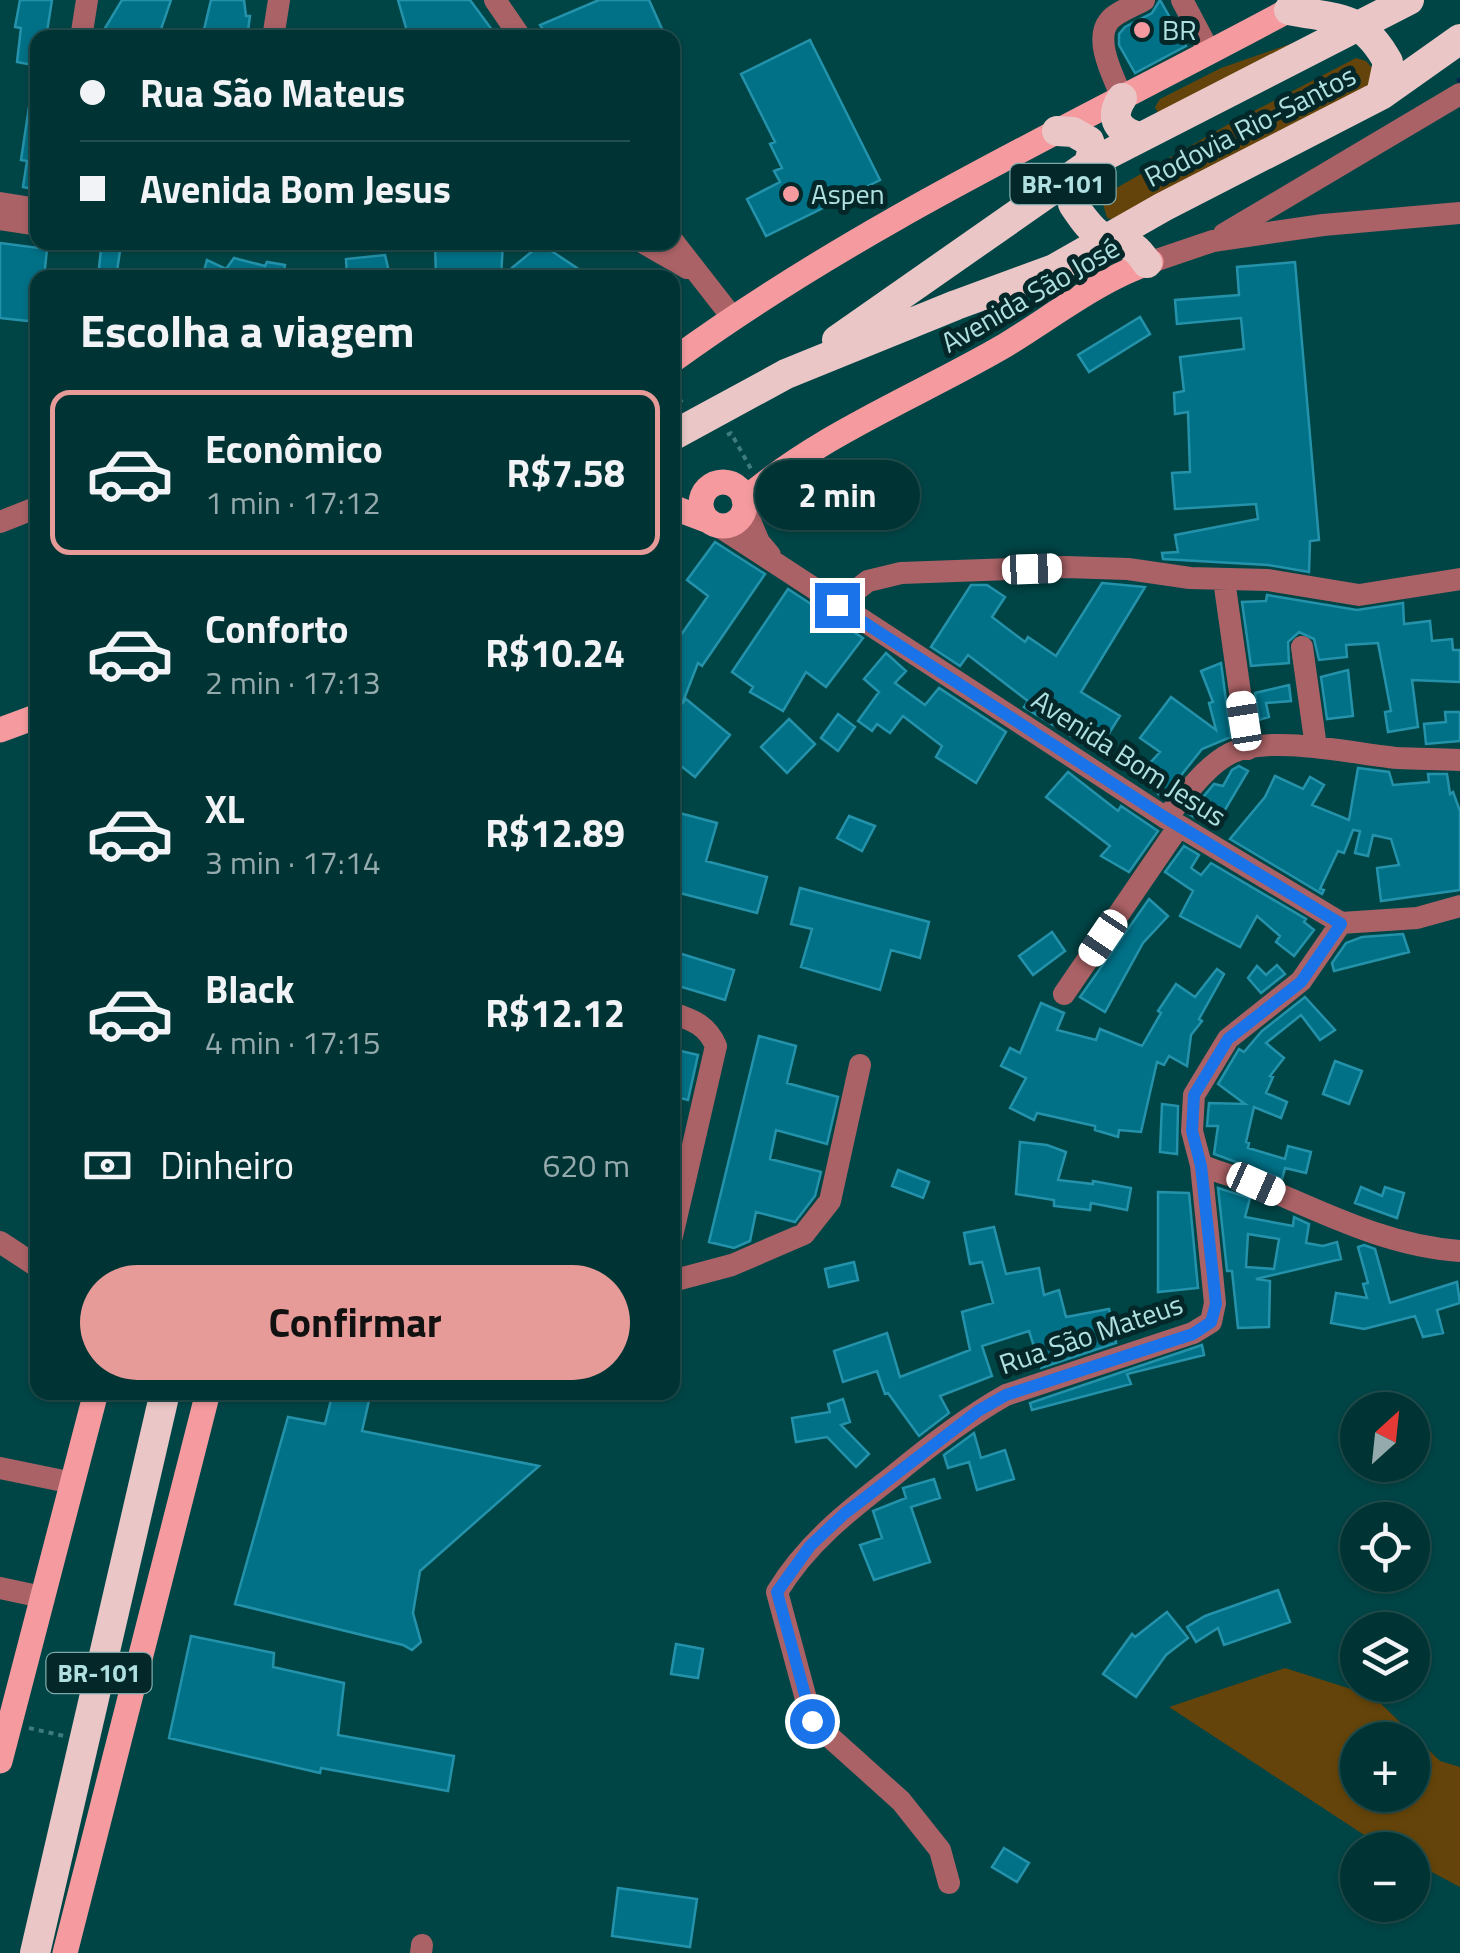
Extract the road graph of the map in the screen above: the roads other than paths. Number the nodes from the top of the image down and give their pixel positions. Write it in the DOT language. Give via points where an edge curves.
graph roads {
  1 [pos="87,0"];
  2 [pos="279,0"];
  3 [pos="495,0"];
  4 [pos="1144,0"];
  5 [pos="1182,0"];
  6 [pos="1409,0"];
  7 [pos="1299,5"];
  8 [pos="1358,23"];
  9 [pos="82,30"];
  10 [pos="274,30"];
  11 [pos="516,30"];
  12 [pos="1460,39"];
  13 [pos="1210,53"];
  14 [pos="1460,94"];
  15 [pos="1380,95"];
  16 [pos="1122,98"];
  17 [pos="1057,132"];
  18 [pos="1139,137"];
  19 [pos="1084,168"];
  20 [pos="0,203"];
  21 [pos="1163,207"];
  22 [pos="30,208"];
  23 [pos="1460,213"];
  24 [pos="0,219"];
  25 [pos="30,224"];
  26 [pos="1106,240"];
  27 [pos="1213,241"];
  28 [pos="655,250"];
  29 [pos="680,250"];
  30 [pos="1149,262"];
  31 [pos="702,278"];
  32 [pos="732,317"];
  33 [pos="680,354"];
  34 [pos="786,374"];
  35 [pos="680,432"];
  36 [pos="821,446"];
  37 [pos="715,484"];
  38 [pos="680,493"];
  39 [pos="744,504"];
  40 [pos="30,510"];
  41 [pos="680,510"];
  42 [pos="0,522"];
  43 [pos="713,523"];
  44 [pos="786,572"];
  45 [pos="1460,579"];
  46 [pos="1224,580"];
  47 [pos="837,605"];
  48 [pos="1302,648"];
  49 [pos="30,719"];
  50 [pos="0,730"];
  51 [pos="1316,747"];
  52 [pos="1248,750"];
  53 [pos="1460,760"];
  54 [pos="1172,822"];
  55 [pos="1460,906"];
  56 [pos="1341,924"];
  57 [pos="1064,994"];
  58 [pos="680,1016"];
  59 [pos="860,1065"];
  60 [pos="1201,1166"];
  61 [pos="680,1201"];
  62 [pos="0,1242"];
  63 [pos="1460,1251"];
  64 [pos="30,1262"];
  65 [pos="680,1279"];
  66 [pos="94,1400"];
  67 [pos="163,1400"];
  68 [pos="206,1400"];
  69 [pos="0,1468"];
  70 [pos="72,1483"];
  71 [pos="0,1588"];
  72 [pos="42,1598"];
  73 [pos="0,1761"];
  74 [pos="949,1883"];
  75 [pos="34,1953"];
  76 [pos="65,1953"];
  1 -- 9 [label="street"];
  2 -- 10 [label="street"];
  3 -- 11 [label="street"];
  4 -- 16 [label="street" via="1109,20 1104,31 1104,51"];
  5 -- 13 [label="street"];
  6 -- 8 [label="highway, Rodovia Rio-Santos / BR-101"];
  7 -- 8 [label="highway"];
  7 -- 13 [label="main road"];
  8 -- 15 [label="highway" via="1388,62"];
  8 -- 18 [label="highway, Rodovia Rio-Santos / BR-101"];
  12 -- 15 [label="highway, Rodovia Rio-Santos / BR-101"];
  13 -- 16 [label="main road"];
  14 -- 27 [label="street"];
  15 -- 21 [label="highway, Rodovia Rio-Santos / BR-101"];
  16 -- 17 [label="main road"];
  16 -- 18 [label="highway" via="1116,124"];
  17 -- 19 [label="highway" via="1089,141"];
  17 -- 32 [label="main road" via="806,269"];
  18 -- 19 [label="highway, Rodovia Rio-Santos / BR-101"];
  19 -- 26 [label="highway" via="1073,204"];
  19 -- 34 [label="highway, Rodovia Rio-Santos / BR-101"];
  20 -- 22 [label="street"];
  21 -- 26 [label="highway, Rodovia Rio-Santos / BR-101"];
  21 -- 30 [label="highway" via="1144,234"];
  23 -- 27 [label="street, Avenida São José"];
  24 -- 25 [label="street"];
  26 -- 30 [label="highway" via="1137,249"];
  26 -- 34 [label="highway, Rodovia Rio-Santos / BR-101" via="1054,269"];
  27 -- 30 [label="street, Avenida São José"];
  28 -- 31 [label="street"];
  29 -- 31 [label="street"];
  30 -- 36 [label="main road, Avenida São José"];
  31 -- 32 [label="street"];
  32 -- 33 [label="main road"];
  34 -- 35 [label="highway, Rodovia Rio-Santos / BR-101"];
  36 -- 37 [label="main road, Avenida São José"];
  36 -- 39 [label="main road, Avenida São José"];
  37 -- 38 [label="main road, Avenida São José"];
  37 -- 39 [label="main road" via="736,486"];
  37 -- 43 [label="main road" via="701,505"];
  39 -- 43 [label="main road, Avenida São José" via="736,522"];
  39 -- 44 [label="street, Avenida Bom Jesus" via="759,542"];
  40 -- 42 [label="street"];
  41 -- 43 [label="main road"];
  43 -- 44 [label="street, Avenida Bom Jesus"];
  44 -- 47 [label="street, Avenida Bom Jesus"];
  45 -- 46 [label="street" via="1359,595"];
  46 -- 47 [label="street" via="1066,568 901,574 868,581"];
  46 -- 52 [label="street"];
  47 -- 54 [label="street, Avenida Bom Jesus"];
  48 -- 51 [label="street"];
  49 -- 50 [label="main road"];
  51 -- 52 [label="street"];
  51 -- 53 [label="street"];
  52 -- 54 [label="street" via="1232,752 1207,771"];
  54 -- 56 [label="street, Avenida Bom Jesus"];
  54 -- 57 [label="street"];
  55 -- 56 [label="street" via="1417,918"];
  56 -- 60 [label="street, Rua São Mateus" via="1301,982 1228,1039 1208,1068 1194,1095 1192,1131"];
  58 -- 61 [label="street" via="701,1024 716,1046"];
  59 -- 65 [label="street" via="830,1200 804,1234"];
  60 -- 63 [label="street" via="1382,1237"];
  60 -- 74 [label="street, Rua São Mateus" via="1216,1304 1211,1322 978,1411 844,1514 777,1592 812,1721 902,1801 940,1850"];
  62 -- 64 [label="street"];
  66 -- 70 [label="main road"];
  67 -- 75 [label="highway, BR-101"];
  68 -- 76 [label="main road"];
  69 -- 70 [label="street"];
  70 -- 72 [label="main road"];
  71 -- 72 [label="street"];
  72 -- 73 [label="main road"];
}
